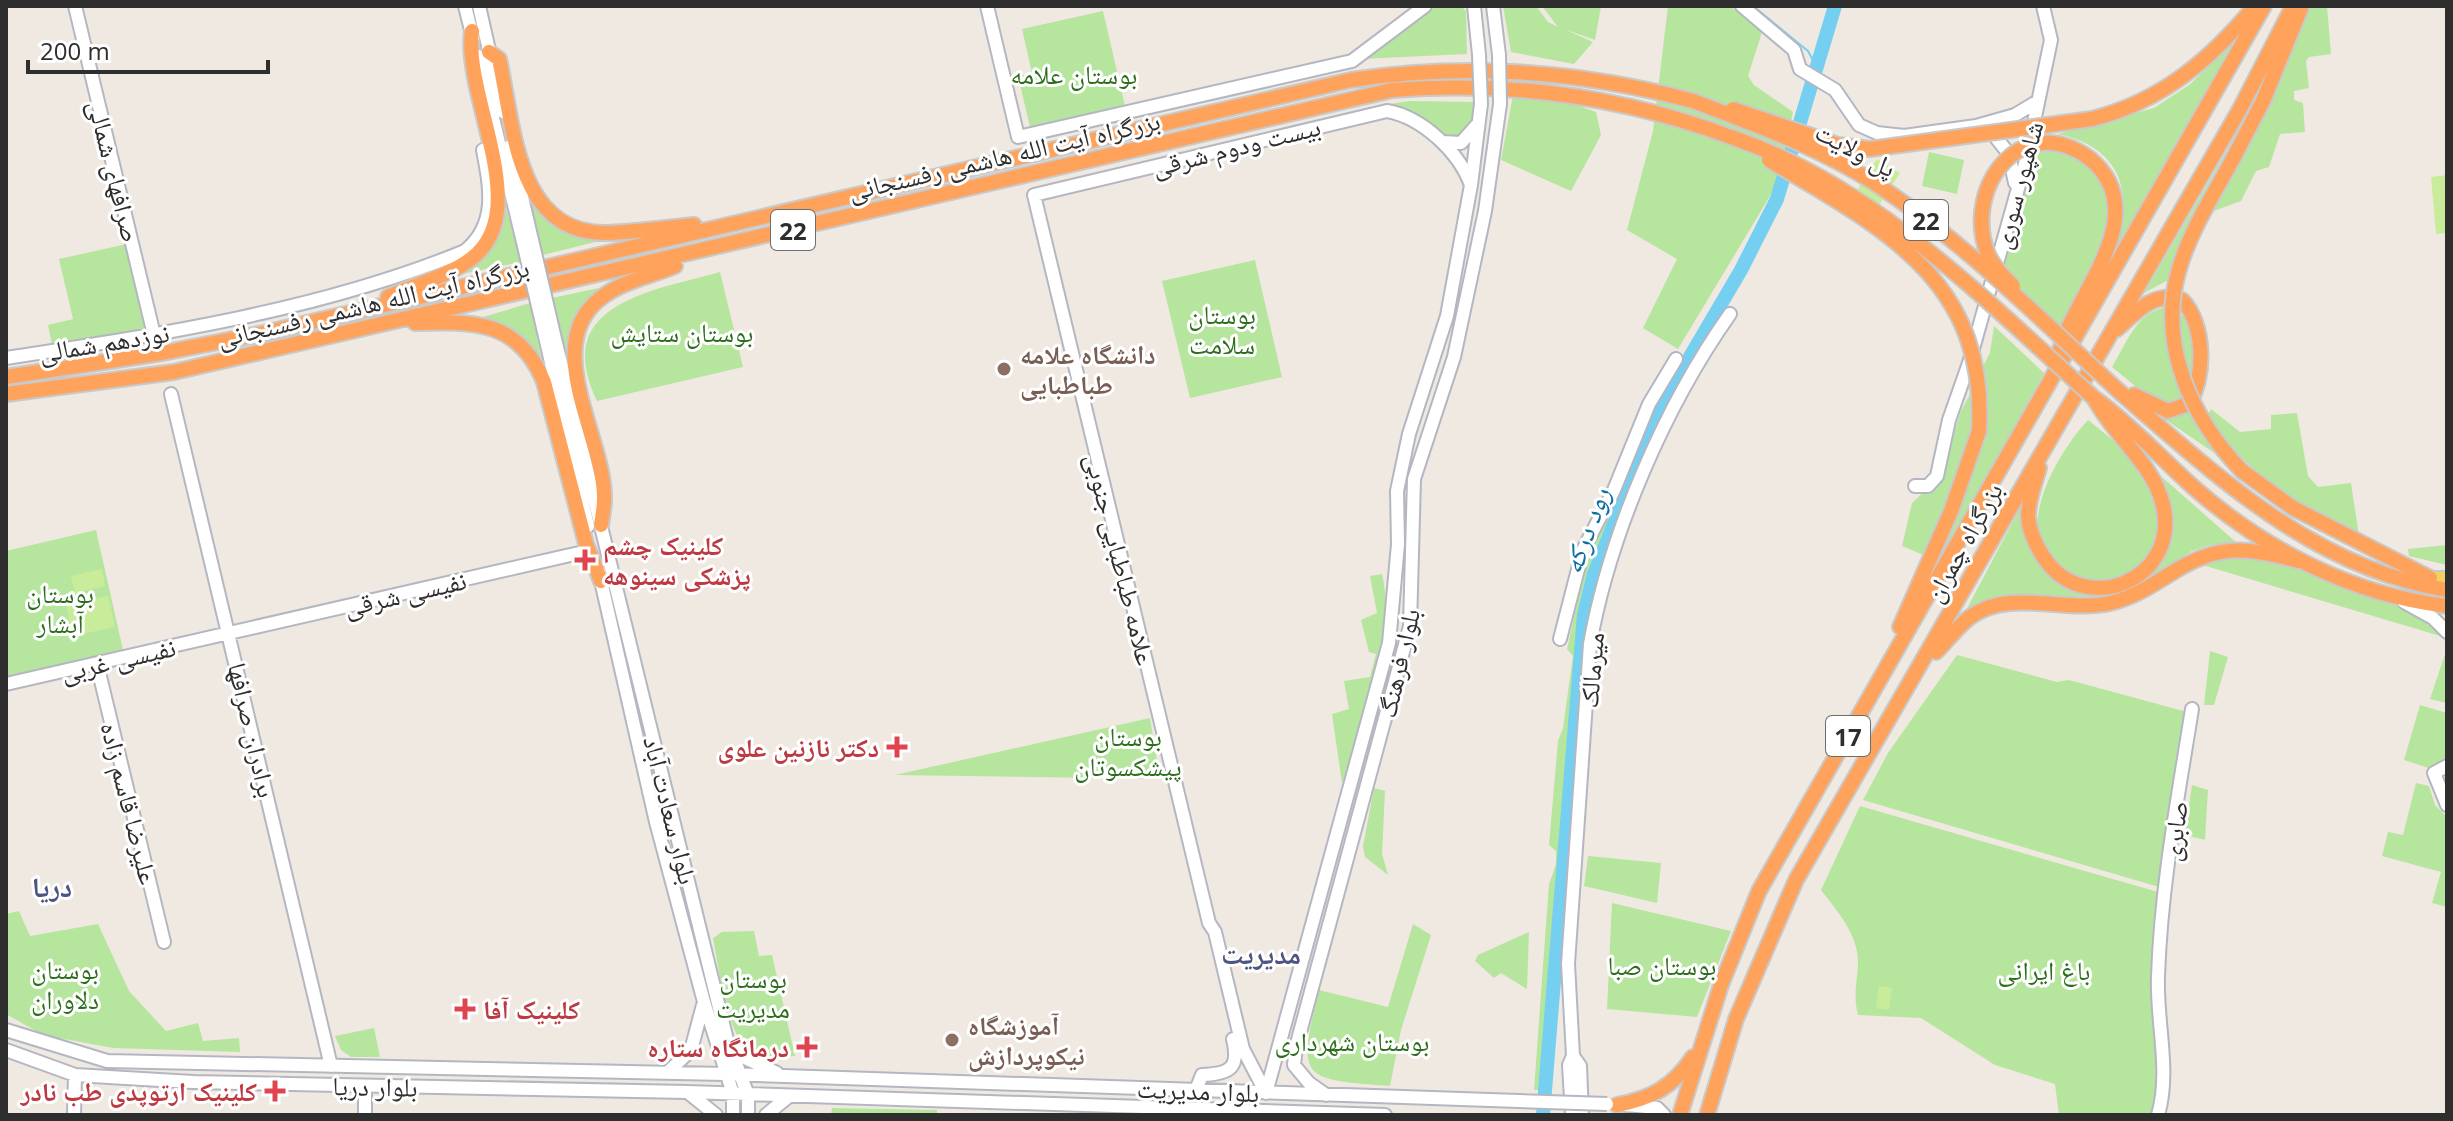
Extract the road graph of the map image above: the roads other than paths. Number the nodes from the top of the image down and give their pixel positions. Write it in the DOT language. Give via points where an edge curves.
graph roads {
  1 [pos="75,6"];
  2 [pos="83,6"];
  3 [pos="465,6"];
  4 [pos="479,6"];
  5 [pos="987,6"];
  6 [pos="1425,6"];
  7 [pos="1466,6"];
  8 [pos="1493,6"];
  9 [pos="1742,6"];
  10 [pos="2043,6"];
  11 [pos="2255,6"];
  12 [pos="2264,6"];
  13 [pos="2293,6"];
  14 [pos="2301,6"];
  15 [pos="1475,11"];
  16 [pos="472,31"];
  17 [pos="489,52"];
  18 [pos="1693,101"];
  19 [pos="2038,101"];
  20 [pos="1479,121"];
  21 [pos="1976,126"];
  22 [pos="1434,137"];
  23 [pos="1731,137"];
  24 [pos="2029,144"];
  25 [pos="483,150"];
  26 [pos="2012,160"];
  27 [pos="2026,160"];
  28 [pos="1471,185"];
  29 [pos="2016,191"];
  30 [pos="1034,195"];
  31 [pos="742,221"];
  32 [pos="528,241"];
  33 [pos="723,247"];
  34 [pos="355,311"];
  35 [pos="1730,314"];
  36 [pos="379,325"];
  37 [pos="2047,326"];
  38 [pos="158,335"];
  39 [pos="2105,341"];
  40 [pos="551,344"];
  41 [pos="6,358"];
  42 [pos="1676,359"];
  43 [pos="2100,373"];
  44 [pos="2054,374"];
  45 [pos="6,377"];
  46 [pos="6,394"];
  47 [pos="171,394"];
  48 [pos="2094,398"];
  49 [pos="2043,448"];
  50 [pos="1915,486"];
  51 [pos="601,525"];
  52 [pos="579,553"];
  53 [pos="2299,561"];
  54 [pos="2374,571"];
  55 [pos="2430,578"];
  56 [pos="2447,580"];
  57 [pos="601,581"];
  58 [pos="2447,590"];
  59 [pos="2394,597"];
  60 [pos="2447,606"];
  61 [pos="2447,632"];
  62 [pos="230,633"];
  63 [pos="1560,639"];
  64 [pos="97,664"];
  65 [pos="1885,669"];
  66 [pos="1919,670"];
  67 [pos="6,684"];
  68 [pos="2192,709"];
  69 [pos="2447,766"];
  70 [pos="2447,773"];
  71 [pos="2437,786"];
  72 [pos="2447,805"];
  73 [pos="685,866"];
  74 [pos="669,871"];
  75 [pos="1209,923"];
  76 [pos="164,942"];
  77 [pos="704,1002"];
  78 [pos="6,1030"];
  79 [pos="1703,1039"];
  80 [pos="727,1040"];
  81 [pos="1243,1049"];
  82 [pos="6,1050"];
  83 [pos="1573,1056"];
  84 [pos="1274,1062"];
  85 [pos="192,1064"];
  86 [pos="1294,1065"];
  87 [pos="331,1066"];
  88 [pos="667,1073"];
  89 [pos="624,1074"];
  90 [pos="725,1074"];
  91 [pos="75,1075"];
  92 [pos="741,1075"];
  93 [pos="787,1076"];
  94 [pos="857,1079"];
  95 [pos="193,1082"];
  96 [pos="1046,1085"];
  97 [pos="365,1086"];
  98 [pos="1196,1090"];
  99 [pos="625,1091"];
  100 [pos="687,1092"];
  101 [pos="1266,1093"];
  102 [pos="733,1094"];
  103 [pos="748,1095"];
  104 [pos="1326,1095"];
  105 [pos="789,1096"];
  106 [pos="858,1099"];
  107 [pos="1046,1104"];
  108 [pos="1612,1104"];
  109 [pos="1659,1111"];
  110 [pos="1364,1114"];
  111 [pos="74,1115"];
  112 [pos="365,1115"];
  113 [pos="716,1115"];
  114 [pos="733,1115"];
  115 [pos="748,1115"];
  116 [pos="766,1115"];
  117 [pos="1385,1115"];
  118 [pos="1572,1115"];
  119 [pos="1582,1115"];
  120 [pos="1680,1115"];
  121 [pos="1707,1115"];
  122 [pos="2158,1115"];
  1 -- 38 [label="main road, صرافهای شمالی"];
  2 -- 38 [label="main road, صرافهای شمالی"];
  3 -- 16 [label="main road"];
  4 -- 17 [label="main road"];
  5 -- 6 [label="main road" via="1018,137 1352,61"];
  7 -- 15 [label="main road"];
  8 -- 86 [label="main road, بلوار فرهنگ, bridge" via="1500,104 1454,357 1414,479 1410,626 1338,882"];
  9 -- 21 [label="main road" via="1794,50 1800,69 1835,90 1859,125 1904,136"];
  10 -- 19 [label="main road, شاهپور سوری" via="2051,40"];
  11 -- 18 [label="highway, bridge" via="2221,47 2174,85 2092,119 1870,149 1838,145 1746,111"];
  12 -- 44 [label="highway, بزرگراه چمران / 17"];
  13 -- 39 [label="highway, بزرگراه چمران / 17" via="2240,109"];
  14 -- 55 [label="highway, bridge" via="2269,87 2179,269 2174,322 2178,362 2209,433 2242,471 2303,514"];
  15 -- 20 [label="main road, بلوار فرهنگ, bridge"];
  16 -- 32 [label="main road"];
  16 -- 34 [label="highway" via="470,60 499,199 494,228 481,250 462,265"];
  17 -- 31 [label="highway" via="499,59 532,193 556,220 579,230 608,233"];
  17 -- 32 [label="main road"];
  18 -- 31 [label="highway, بزرگراه آیت الله هاشمی رفسنجانی / 22" via="1582,77 1392,73"];
  18 -- 37 [label="highway, پل ولایت / 22, bridge" via="1880,186"];
  19 -- 21 [label="main road" via="2015,115"];
  19 -- 24 [label="main road, شاهپور سوری"];
  20 -- 22 [label="main road" via="1461,143"];
  20 -- 28 [label="main road, بلوار فرهنگ"];
  21 -- 24 [label="main road" via="2014,134"];
  21 -- 26 [label="main road" via="1999,136"];
  22 -- 28 [label="main road, بیست ودوم شرقی" via="1457,157"];
  22 -- 30 [label="main road, بیست ودوم شرقی" via="1407,117 1378,112"];
  23 -- 33 [label="highway, بزرگراه آیت الله هاشمی رفسنجانی / 22" via="1653,110 1580,96 1469,87 1360,95"];
  23 -- 48 [label="highway, پل ولایت / 22, bridge" via="1813,172 1901,230"];
  23 -- 65 [label="highway, bridge" via="1851,209 1938,283 1973,347 1979,431 1962,485"];
  24 -- 27 [label="main road, شاهپور سوری"];
  25 -- 38 [label="main road, نوزدهم شمالی" via="489,214 479,237 465,251 346,290"];
  26 -- 27 [label="main road" via="2019,165"];
  26 -- 29 [label="main road"];
  27 -- 29 [label="main road, شاهپور سوری"];
  28 -- 84 [label="main road, بلوار فرهنگ" via="1447,316 1398,482 1389,643"];
  29 -- 50 [label="main road, شاهپور سوری" via="1935,480"];
  30 -- 75 [label="main road, علامه طباطبایی جنوبی"];
  31 -- 34 [label="highway, بزرگراه آیت الله هاشمی رفسنجانی / 22"];
  32 -- 40 [label="main road, bridge"];
  33 -- 36 [label="highway, بزرگراه آیت الله هاشمی رفسنجانی / 22"];
  33 -- 51 [label="highway" via="613,290 590,307 578,329 575,362 604,498"];
  34 -- 45 [label="highway, بزرگراه آیت الله هاشمی رفسنجانی / 22" via="162,353"];
  35 -- 83 [label="main road, میرمالک" via="1667,419 1598,602 1590,644 1568,964"];
  36 -- 46 [label="highway, بزرگراه آیت الله هاشمی رفسنجانی / 22" via="174,372"];
  36 -- 57 [label="highway" via="488,325 527,353 544,382 586,544"];
  37 -- 43 [label="highway, پل ولایت / 22, bridge"];
  37 -- 44 [label="highway, bridge" via="1988,254 1981,221 1983,194 2009,156 2026,148 2060,145 2089,158 2112,191 2115,221 2097,276 2065,333"];
  38 -- 41 [label="main road, نوزدهم شمالی"];
  39 -- 43 [label="highway" via="2148,302 2182,300 2196,321 2196,390 2186,406 2161,410"];
  39 -- 49 [label="highway, بزرگراه چمران / 17"];
  40 -- 51 [label="main road, بلوار سعادت آباد"];
  40 -- 57 [label="main road, بلوار سعادت آباد"];
  42 -- 63 [label="main road, میرمالک" via="1649,404 1583,550"];
  43 -- 54 [label="highway, پل ولایت / 22, bridge" via="2263,512 2316,545"];
  44 -- 65 [label="highway, بزرگراه چمران / 17"];
  47 -- 62 [label="main road, برادران صرافها"];
  48 -- 49 [label="highway" via="2105,420 2145,466 2164,508 2162,547 2145,571 2122,584 2098,588 2070,583 2051,568 2036,546 2029,520"];
  48 -- 53 [label="highway, 22" via="2235,521"];
  49 -- 66 [label="highway, بزرگراه چمران / 17"];
  51 -- 73 [label="main road, بلوار سعادت آباد"];
  52 -- 62 [label="main road, نفیسی شرقی"];
  53 -- 59 [label="highway, 22"];
  53 -- 66 [label="highway" via="2262,551 2218,550 2109,604 1987,608 1971,616"];
  54 -- 55 [label="highway"];
  54 -- 58 [label="highway, 22"];
  55 -- 56 [label="highway"];
  57 -- 74 [label="main road, بلوار سعادت آباد"];
  59 -- 60 [label="highway, 22"];
  59 -- 61 [label="main road"];
  62 -- 64 [label="main road, نفیسی غربی"];
  62 -- 87 [label="main road, برادران صرافها"];
  64 -- 67 [label="main road, نفیسی غربی"];
  64 -- 76 [label="main road, علیرضا قاسم زاده"];
  65 -- 79 [label="highway, بزرگراه چمران / 17" via="1759,891"];
  66 -- 121 [label="highway, بزرگراه چمران / 17" via="1778,916 1736,1019"];
  68 -- 122 [label="main road, صابری" via="2159,952 2164,1088"];
  69 -- 71 [label="main road" via="2434,773"];
  70 -- 71 [label="main road"];
  71 -- 72 [label="main road"];
  73 -- 74 [label="main road"];
  73 -- 80 [label="main road, بلوار سعادت آباد"];
  74 -- 77 [label="main road, بلوار سعادت آباد"];
  75 -- 81 [label="main road, علامه طباطبایی جنوبی"];
  75 -- 98 [label="main road, علامه طباطبایی جنوبی" via="1236,1056 1232,1070 1202,1075"];
  77 -- 88 [label="main road" via="691,1050"];
  77 -- 90 [label="main road, بلوار سعادت آباد"];
  78 -- 85 [label="main road, بلوار دریا" via="107,1061"];
  79 -- 108 [label="highway" via="1670,1085 1639,1101"];
  79 -- 120 [label="highway, بزرگراه چمران / 17"];
  80 -- 92 [label="main road, بلوار سعادت آباد"];
  80 -- 93 [label="main road" via="745,1058"];
  81 -- 84 [label="main road" via="1259,1064"];
  81 -- 101 [label="main road, علامه طباطبایی جنوبی"];
  82 -- 91 [label="main road, بلوار دریا"];
  83 -- 118 [label="main road, میرمالک"];
  83 -- 119 [label="main road, میرمالک" via="1580,1066"];
  84 -- 86 [label="main road" via="1281,1071"];
  84 -- 101 [label="main road, بلوار فرهنگ"];
  85 -- 87 [label="main road, بلوار دریا"];
  85 -- 95 [label="main road" via="197,1073"];
  86 -- 104 [label="main road"];
  87 -- 89 [label="main road, بلوار دریا"];
  88 -- 89 [label="main road, بلوار دریا"];
  88 -- 90 [label="main road, بلوار دریا"];
  89 -- 99 [label="main road"];
  90 -- 92 [label="main road, بلوار دریا"];
  90 -- 102 [label="main road, بلوار سعادت آباد"];
  91 -- 95 [label="main road, بلوار دریا"];
  91 -- 111 [label="main road"];
  92 -- 93 [label="main road, بلوار مدیریت"];
  92 -- 103 [label="main road, بلوار سعادت آباد"];
  93 -- 94 [label="main road, بلوار مدیریت"];
  94 -- 96 [label="main road, بلوار مدیریت"];
  94 -- 106 [label="main road" via="842,1083 839,1091"];
  95 -- 97 [label="main road, بلوار دریا"];
  96 -- 98 [label="main road, بلوار مدیریت"];
  96 -- 107 [label="main road" via="1037,1093"];
  97 -- 99 [label="main road, بلوار دریا"];
  97 -- 112 [label="main road"];
  98 -- 101 [label="main road, بلوار مدیریت"];
  99 -- 100 [label="main road, بلوار دریا"];
  100 -- 102 [label="main road, بلوار دریا"];
  100 -- 113 [label="main road"];
  101 -- 104 [label="main road, بلوار مدیریت"];
  102 -- 103 [label="main road, بلوار دریا"];
  102 -- 114 [label="main road"];
  103 -- 105 [label="main road, بلوار مدیریت"];
  103 -- 115 [label="main road, بلوار سعادت آباد"];
  104 -- 108 [label="main road, بلوار مدیریت, bridge"];
  105 -- 106 [label="main road, بلوار مدیریت"];
  105 -- 116 [label="main road"];
  106 -- 107 [label="main road, بلوار مدیریت"];
  107 -- 110 [label="main road, بلوار مدیریت"];
  108 -- 109 [label="main road, بلوار مدیریت"];
  110 -- 117 [label="main road, بلوار مدیریت"];
}
